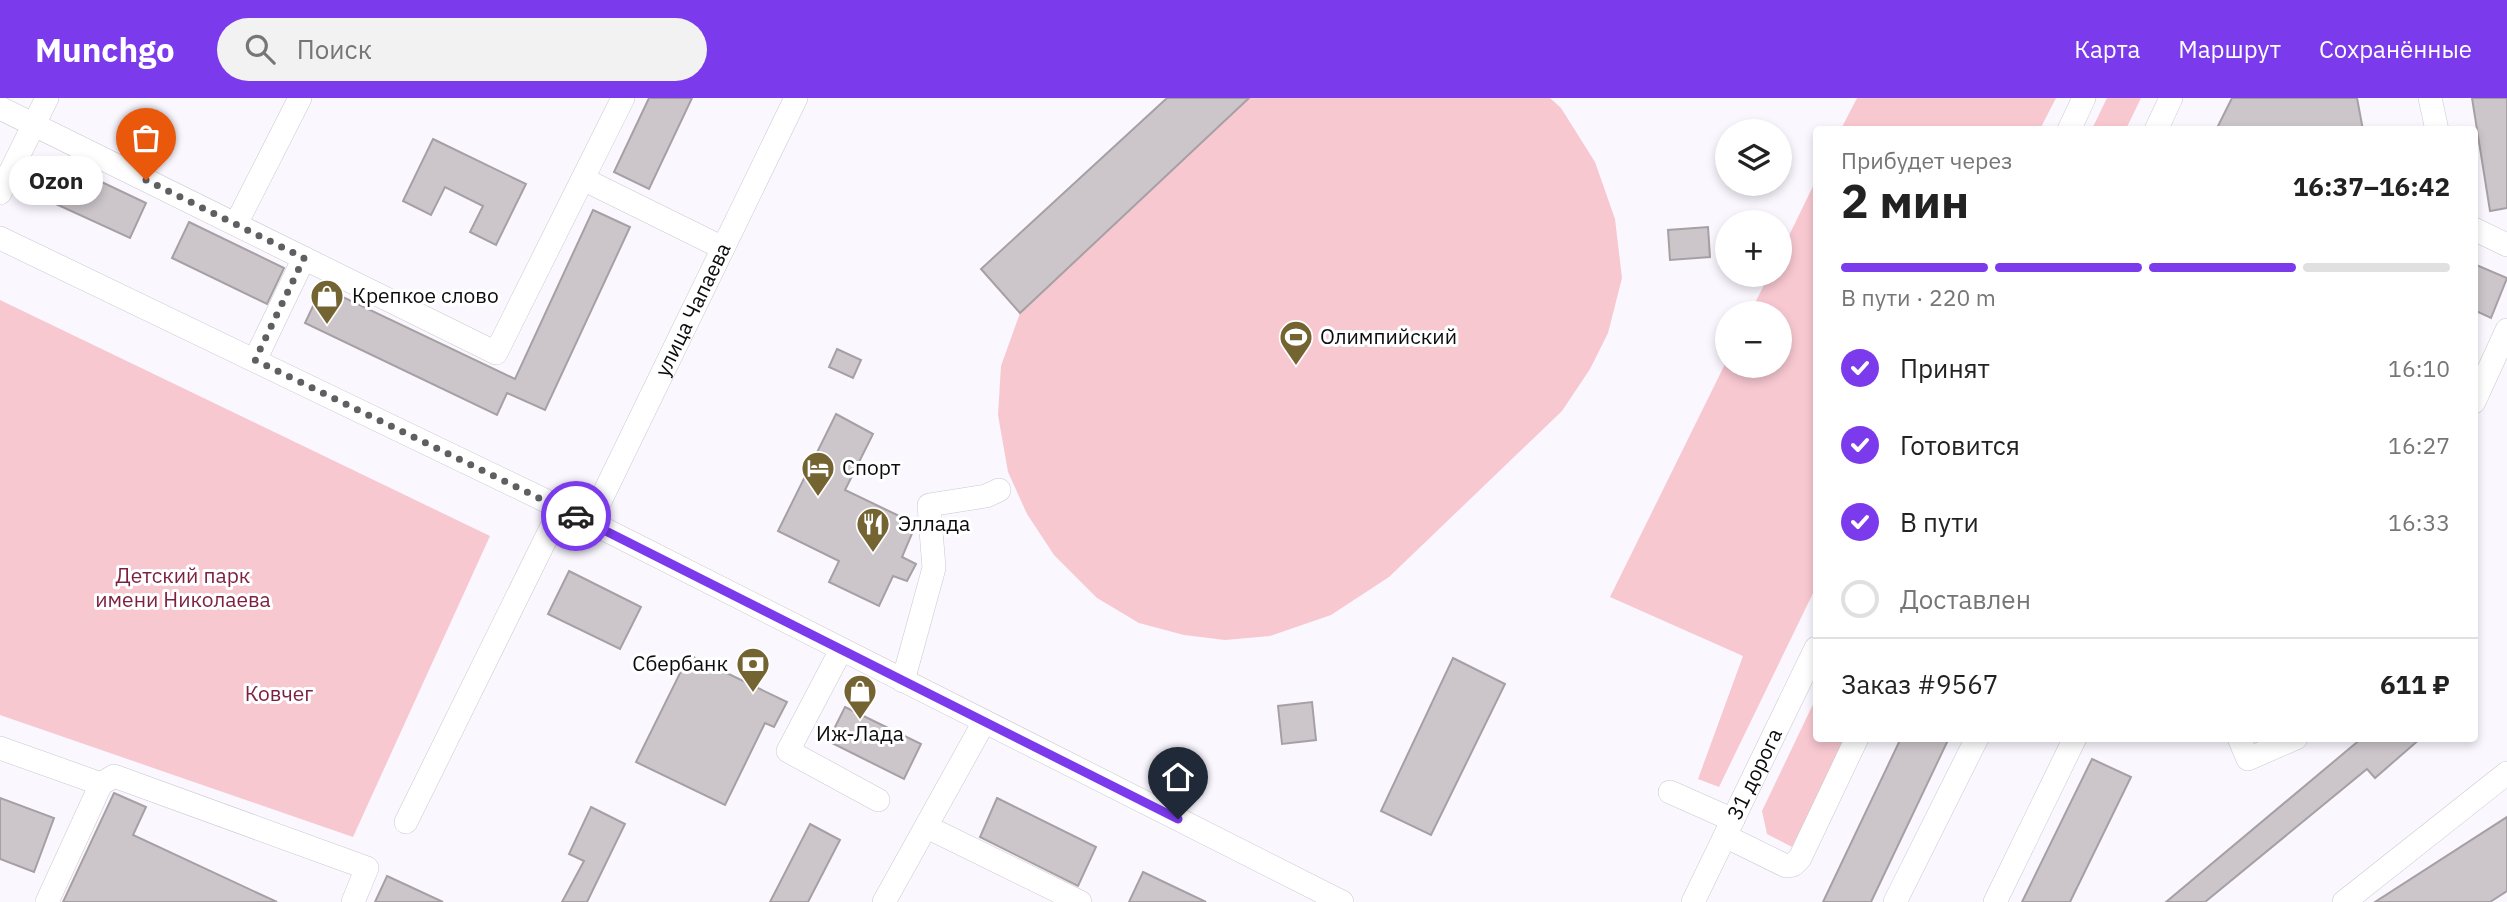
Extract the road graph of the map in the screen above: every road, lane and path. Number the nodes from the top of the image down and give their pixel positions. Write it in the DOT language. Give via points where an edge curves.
graph roads {
  1 [pos="47,98"];
  2 [pos="300,98"];
  3 [pos="623,98"];
  4 [pos="796,98"];
  5 [pos="2084,98"];
  6 [pos="2171,98"];
  7 [pos="2430,98"];
  8 [pos="0,108"];
  9 [pos="33,124"];
  10 [pos="2071,126"];
  11 [pos="2158,126"];
  12 [pos="2436,126"];
  13 [pos="583,179"];
  14 [pos="0,193"];
  15 [pos="236,224"];
  16 [pos="2478,231"];
  17 [pos="0,238"];
  18 [pos="2507,245"];
  19 [pos="723,248"];
  20 [pos="304,258"];
  21 [pos="2507,330"];
  22 [pos="255,360"];
  23 [pos="2478,393"];
  24 [pos="999,490"];
  25 [pos="561,508"];
  26 [pos="590,522"];
  27 [pos="841,650"];
  28 [pos="1813,654"];
  29 [pos="903,681"];
  30 [pos="984,722"];
  31 [pos="1855,742"];
  32 [pos="1975,742"];
  33 [pos="2073,742"];
  34 [pos="2241,742"];
  35 [pos="2287,742"];
  36 [pos="0,748"];
  37 [pos="2507,773"];
  38 [pos="101,784"];
  39 [pos="1670,792"];
  40 [pos="878,800"];
  41 [pos="406,822"];
  42 [pos="927,827"];
  43 [pos="1729,828"];
  44 [pos="47,902"];
  45 [pos="353,902"];
  46 [pos="884,902"];
  47 [pos="1080,902"];
  48 [pos="1342,902"];
  49 [pos="1693,902"];
  50 [pos="1895,902"];
  51 [pos="1995,902"];
  52 [pos="2344,902"];
  1 -- 9 [label="street"];
  2 -- 15 [label="street"];
  3 -- 13 [label="street"];
  4 -- 19 [label="street, улица Чапаева"];
  5 -- 10 [label="street"];
  6 -- 11 [label="street"];
  7 -- 12 [label="street"];
  8 -- 9 [label="street"];
  9 -- 14 [label="street"];
  9 -- 15 [label="street"];
  13 -- 19 [label="street"];
  13 -- 20 [label="street" via="496,353"];
  15 -- 20 [label="street"];
  16 -- 18 [label="street"];
  17 -- 22 [label="street"];
  19 -- 26 [label="street, улица Чапаева"];
  20 -- 22 [label="street"];
  21 -- 23 [label="street"];
  22 -- 25 [label="street"];
  24 -- 29 [label="street" via="929,505 934,568"];
  25 -- 26 [label="street"];
  25 -- 41 [label="street"];
  26 -- 27 [label="street"];
  27 -- 29 [label="street"];
  27 -- 40 [label="street" via="788,751"];
  28 -- 43 [label="street, 31 дорога"];
  29 -- 30 [label="street"];
  30 -- 42 [label="street"];
  30 -- 48 [label="street"];
  31 -- 43 [label="street" via="1793,865 1786,866"];
  32 -- 50 [label="street"];
  33 -- 51 [label="street"];
  34 -- 35 [label="street" via="2248,759"];
  36 -- 38 [label="street"];
  37 -- 52 [label="street"];
  38 -- 44 [label="street"];
  38 -- 45 [label="street" via="114,776 366,868"];
  39 -- 43 [label="street"];
  42 -- 46 [label="street"];
  42 -- 47 [label="street"];
  43 -- 49 [label="street, 31 дорога"];
}
